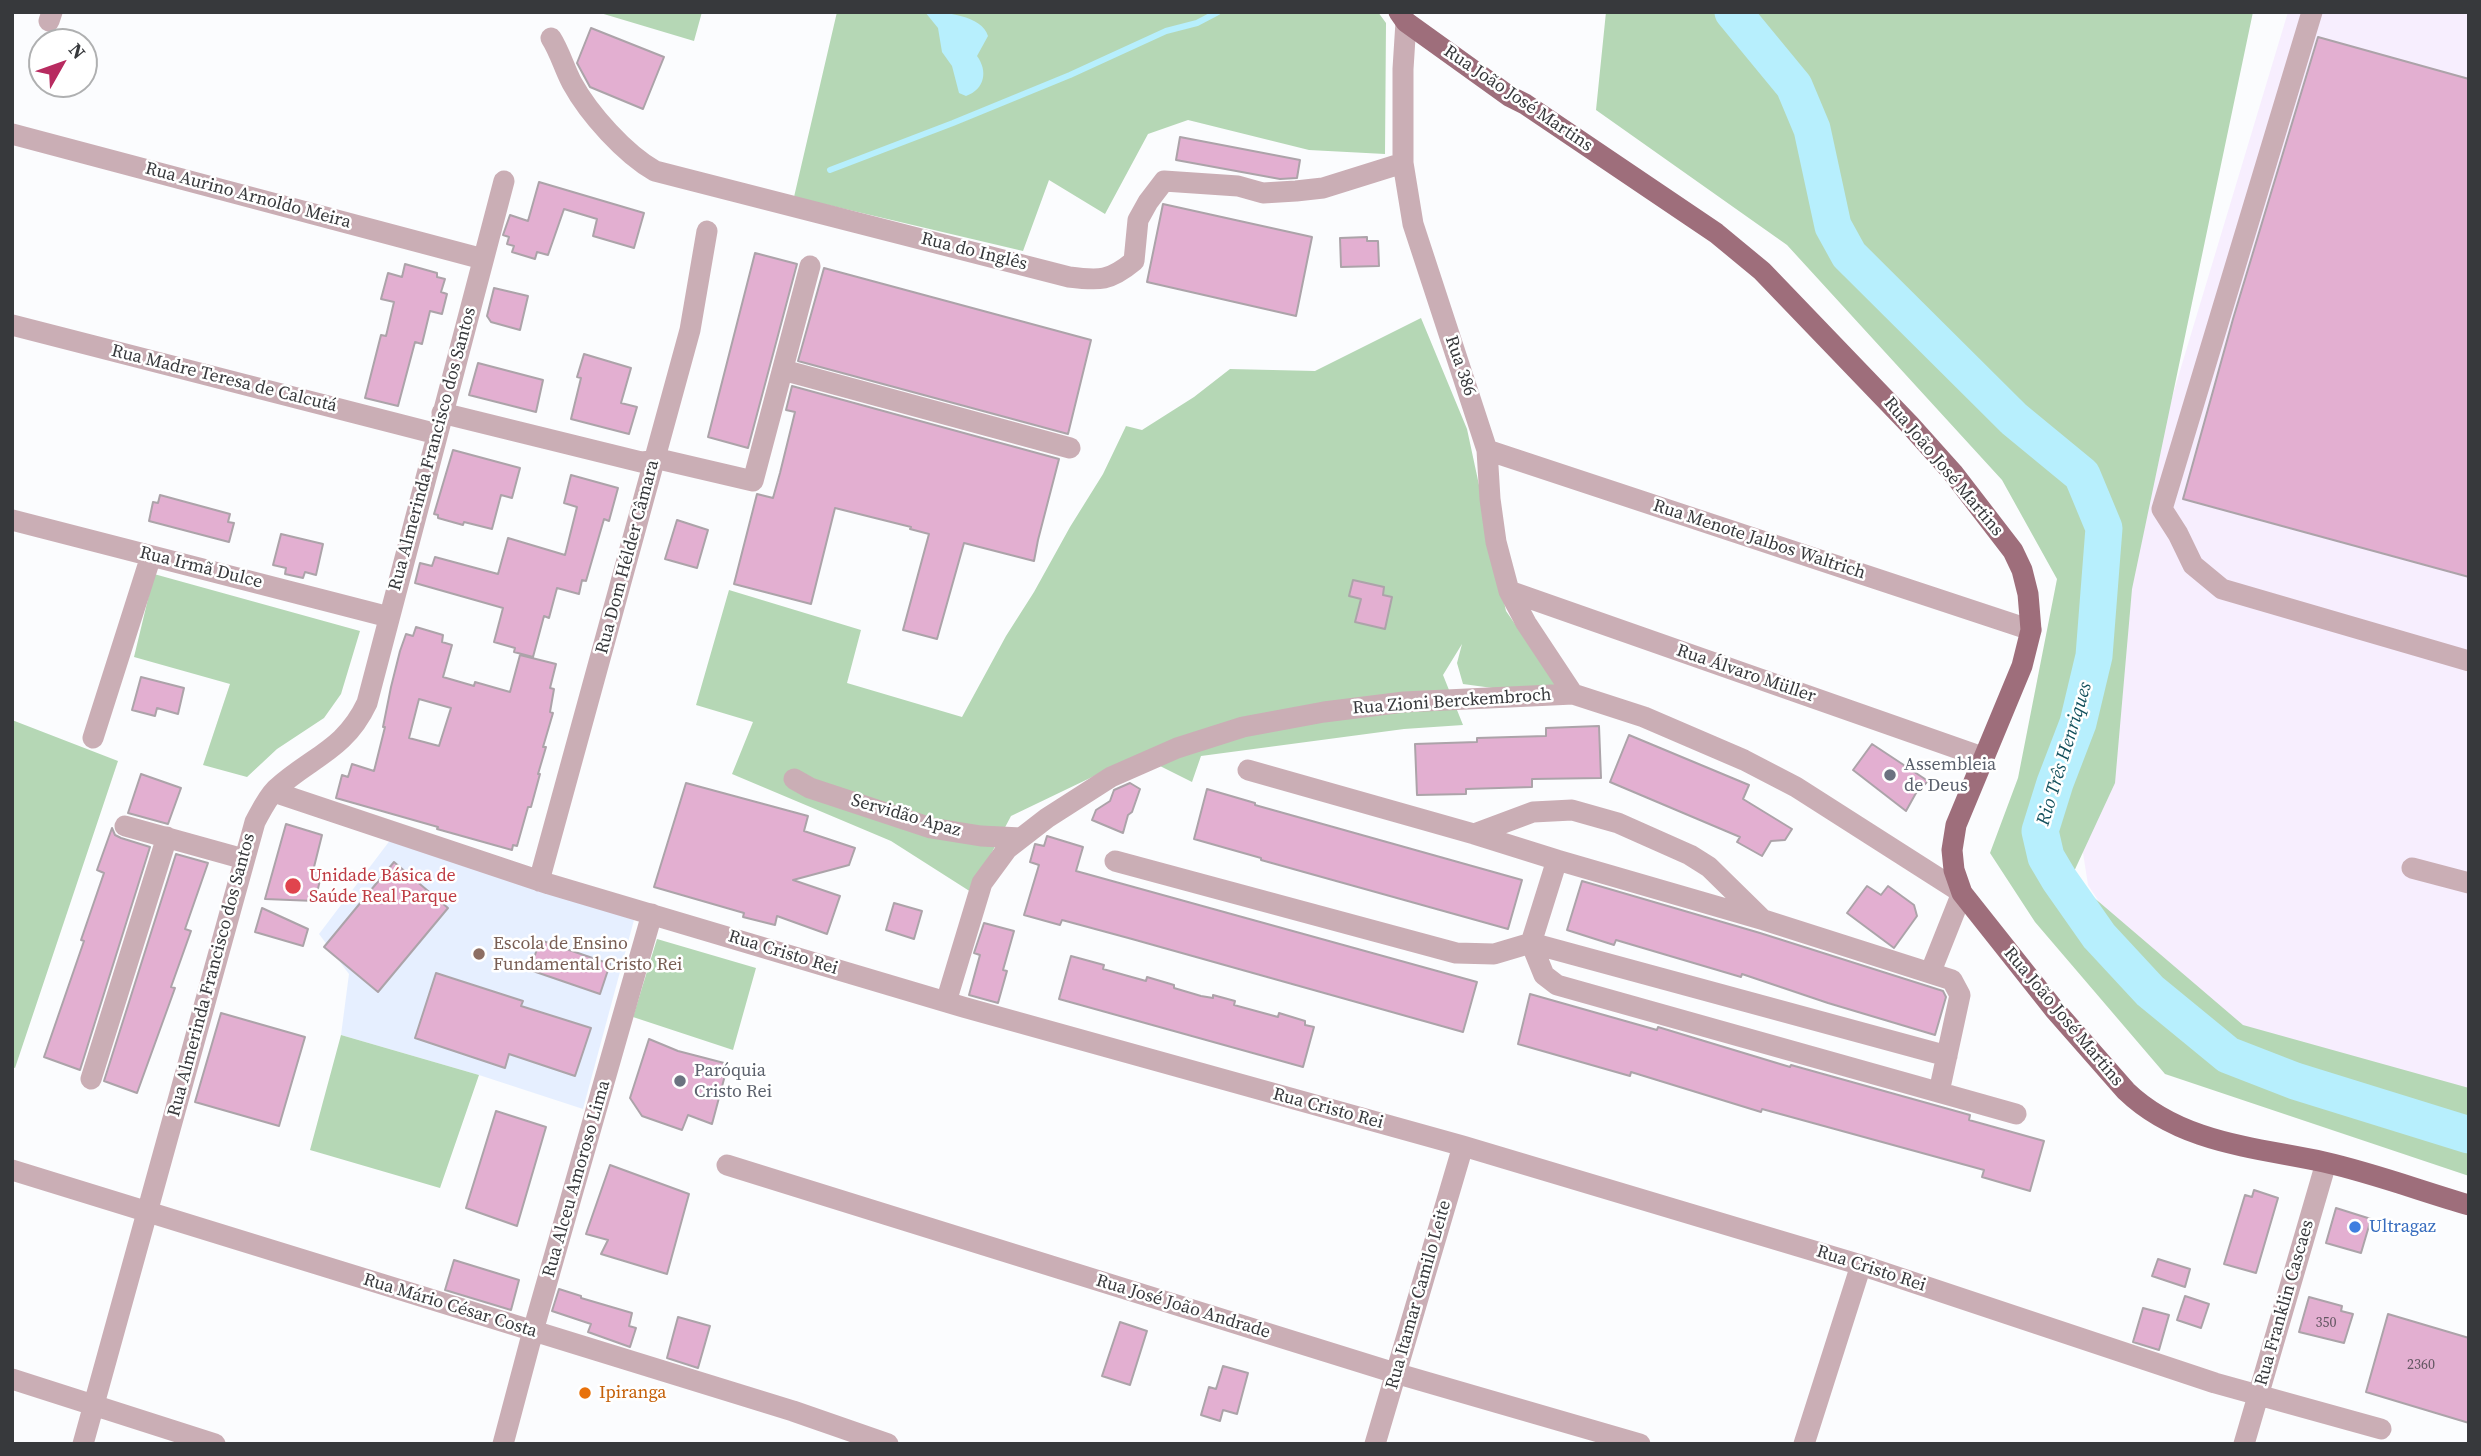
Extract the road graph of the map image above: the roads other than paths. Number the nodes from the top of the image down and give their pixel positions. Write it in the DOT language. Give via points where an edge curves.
graph roads {
  1 [pos="2312,12"];
  2 [pos="1403,17"];
  3 [pos="551,38"];
  4 [pos="12,134"];
  5 [pos="1403,163"];
  6 [pos="504,181"];
  7 [pos="708,231"];
  8 [pos="483,259"];
  9 [pos="810,266"];
  10 [pos="12,325"];
  11 [pos="783,370"];
  12 [pos="442,413"];
  13 [pos="437,434"];
  14 [pos="1070,448"];
  15 [pos="1488,450"];
  16 [pos="654,461"];
  17 [pos="12,520"];
  18 [pos="151,555"];
  19 [pos="1509,591"];
  20 [pos="389,617"];
  21 [pos="2031,630"];
  22 [pos="2469,661"];
  23 [pos="1573,694"];
  24 [pos="93,738"];
  25 [pos="1982,757"];
  26 [pos="1248,770"];
  27 [pos="794,779"];
  28 [pos="274,792"];
  29 [pos="125,826"];
  30 [pos="1474,834"];
  31 [pos="167,837"];
  32 [pos="1021,838"];
  33 [pos="244,859"];
  34 [pos="1557,860"];
  35 [pos="1115,861"];
  36 [pos="2412,868"];
  37 [pos="539,881"];
  38 [pos="2469,883"];
  39 [pos="1962,893"];
  40 [pos="652,914"];
  41 [pos="1764,920"];
  42 [pos="1531,943"];
  43 [pos="1931,971"];
  44 [pos="946,1002"];
  45 [pos="1947,1056"];
  46 [pos="91,1079"];
  47 [pos="1939,1092"];
  48 [pos="2016,1114"];
  49 [pos="1463,1146"];
  50 [pos="2326,1163"];
  51 [pos="727,1165"];
  52 [pos="12,1170"];
  53 [pos="2469,1205"];
  54 [pos="147,1213"];
  55 [pos="1861,1265"];
  56 [pos="533,1331"];
  57 [pos="1395,1373"];
  58 [pos="12,1379"];
  59 [pos="2258,1396"];
  60 [pos="94,1405"];
  61 [pos="2381,1429"];
  62 [pos="83,1444"];
  63 [pos="215,1444"];
  64 [pos="503,1444"];
  65 [pos="888,1444"];
  66 [pos="1375,1444"];
  67 [pos="1640,1444"];
  68 [pos="1804,1444"];
  69 [pos="2244,1444"];
  1 -- 22 [label="street" via="2162,509 2193,565 2222,589"];
  2 -- 5 [label="street, Rua 386"];
  2 -- 21 [label="main road, Rua João José Martins" via="1509,96 1716,233 1762,271 1910,425 2002,536 2022,570"];
  3 -- 5 [label="street, Rua do Inglês" via="580,97 628,151 655,171 1069,277 1107,279 1134,261 1138,220 1164,181 1237,186 1263,193 1296,191 1323,188"];
  4 -- 8 [label="street, Rua Aurino Arnoldo Meira"];
  5 -- 15 [label="street, Rua 386" via="1413,225"];
  6 -- 8 [label="street, Rua Almerinda Francisco dos Santos"];
  7 -- 16 [label="street, Rua Dom Hélder Câmara" via="690,330"];
  8 -- 12 [label="street, Rua Almerinda Francisco dos Santos"];
  9 -- 11 [label="street"];
  10 -- 13 [label="street, Rua Madre Teresa de Calcutá"];
  11 -- 14 [label="street"];
  11 -- 16 [label="street" via="753,481"];
  12 -- 13 [label="street, Rua Almerinda Francisco dos Santos"];
  12 -- 16 [label="street" via="641,462"];
  13 -- 20 [label="street, Rua Almerinda Francisco dos Santos"];
  15 -- 19 [label="street, Rua 386" via="1496,542"];
  15 -- 21 [label="street, Rua Menote Jalbos Waltrich"];
  16 -- 37 [label="street, Rua Dom Hélder Câmara"];
  17 -- 18 [label="street, Rua Irmã Dulce"];
  18 -- 20 [label="street, Rua Irmã Dulce"];
  18 -- 24 [label="street"];
  19 -- 23 [label="street, Rua 386"];
  19 -- 25 [label="street, Rua Álvaro Müller"];
  20 -- 28 [label="street, Rua Almerinda Francisco dos Santos" via="360,718 331,750"];
  21 -- 25 [label="main road, Rua João José Martins" via="2022,666"];
  23 -- 32 [label="street, Rua Zioni Berckembroch" via="1404,702 1242,727 1137,764"];
  23 -- 39 [label="street, Rua Zioni Berckembroch" via="1644,717 1796,786"];
  25 -- 39 [label="main road, Rua João José Martins" via="1953,836 1954,870"];
  26 -- 30 [label="street"];
  27 -- 32 [label="street, Servidão Apaz" via="931,828"];
  28 -- 33 [label="street, Rua Almerinda Francisco dos Santos" via="254,821"];
  28 -- 37 [label="street, Rua Cristo Rei"];
  29 -- 31 [label="street"];
  30 -- 34 [label="street"];
  30 -- 41 [label="street" via="1533,812 1572,810 1618,823 1709,867"];
  31 -- 33 [label="street"];
  31 -- 46 [label="street"];
  32 -- 44 [label="street, Rua Zioni Berckembroch" via="982,883"];
  33 -- 54 [label="street, Rua Almerinda Francisco dos Santos"];
  34 -- 41 [label="street"];
  34 -- 42 [label="street"];
  35 -- 42 [label="street" via="1456,953 1494,954"];
  36 -- 38 [label="street"];
  37 -- 40 [label="street, Rua Cristo Rei"];
  39 -- 43 [label="street"];
  39 -- 50 [label="main road, Rua João José Martins" via="2054,1009 2144,1108 2232,1146"];
  40 -- 44 [label="street, Rua Cristo Rei"];
  40 -- 56 [label="street, Rua Alceu Amoroso Lima"];
  41 -- 43 [label="street"];
  42 -- 45 [label="street"];
  42 -- 47 [label="street" via="1544,975 1557,985"];
  43 -- 45 [label="street" via="1952,979 1960,995"];
  44 -- 49 [label="street, Rua Cristo Rei"];
  45 -- 47 [label="street"];
  47 -- 48 [label="street"];
  49 -- 55 [label="street, Rua Cristo Rei"];
  49 -- 57 [label="street, Rua Itamar Camilo Leite"];
  50 -- 53 [label="main road, Rua João José Martins"];
  50 -- 59 [label="street, Rua Franklin Cascaes"];
  51 -- 57 [label="street, Rua José João Andrade"];
  52 -- 54 [label="street, Rua Mário César Costa"];
  54 -- 56 [label="street, Rua Mário César Costa"];
  54 -- 60 [label="street, Rua Almerinda Francisco dos Santos"];
  55 -- 59 [label="street, Rua Cristo Rei"];
  55 -- 68 [label="street"];
  56 -- 64 [label="street, Rua Alceu Amoroso Lima"];
  56 -- 65 [label="street, Rua Mário César Costa"];
  57 -- 66 [label="street, Rua Itamar Camilo Leite"];
  57 -- 67 [label="street, Rua José João Andrade"];
  58 -- 60 [label="street"];
  59 -- 61 [label="street, Rua Cristo Rei"];
  59 -- 69 [label="street, Rua Franklin Cascaes"];
  60 -- 62 [label="street, Rua Almerinda Francisco dos Santos"];
  60 -- 63 [label="street"];
}
